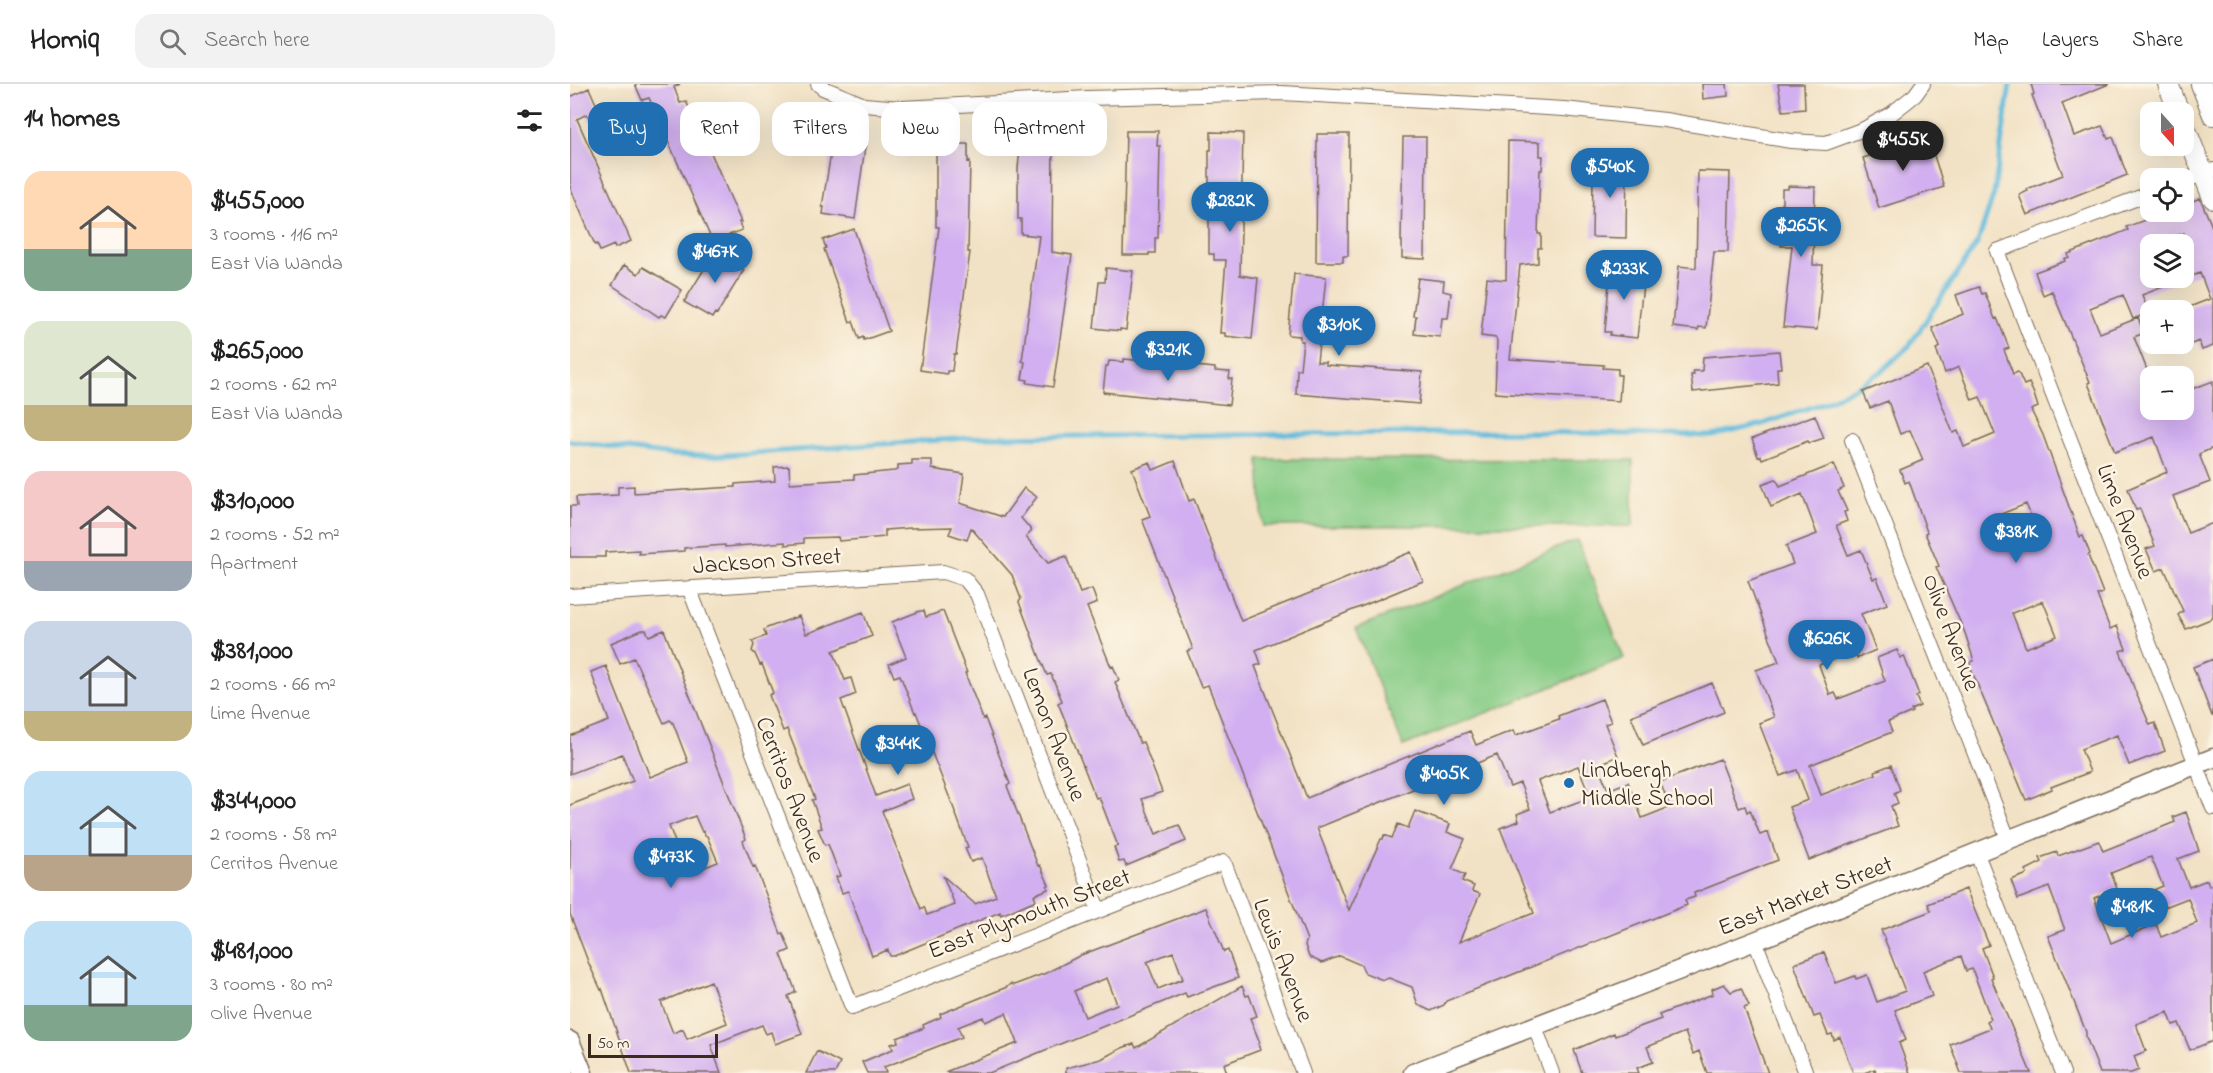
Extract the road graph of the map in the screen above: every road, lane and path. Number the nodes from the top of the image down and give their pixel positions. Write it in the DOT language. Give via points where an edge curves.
graph roads {
  1 [pos="818,84"];
  2 [pos="1923,84"];
  3 [pos="2168,84"];
  4 [pos="2201,84"];
  5 [pos="2175,102"];
  6 [pos="2213,115"];
  7 [pos="2194,145"];
  8 [pos="2208,172"];
  9 [pos="2140,197"];
  10 [pos="2213,198"];
  11 [pos="1852,440"];
  12 [pos="965,579"];
  13 [pos="689,588"];
  14 [pos="570,596"];
  15 [pos="2205,762"];
  16 [pos="2213,808"];
  17 [pos="2009,841"];
  18 [pos="1977,854"];
  19 [pos="1224,862"];
  20 [pos="1098,909"];
  21 [pos="1755,941"];
  22 [pos="852,1007"];
  23 [pos="1535,1027"];
  24 [pos="570,1041"];
  25 [pos="583,1073"];
  26 [pos="1303,1073"];
  27 [pos="1413,1073"];
  28 [pos="1552,1073"];
  29 [pos="1806,1073"];
  30 [pos="2062,1073"];
  1 -- 2 [label="street" via="864,105 902,108 1282,93 1564,109 1826,143 1891,114"];
  3 -- 5 [label="main road"];
  4 -- 6 [label="main road"];
  7 -- 8 [label="main road"];
  8 -- 10 [label="main road"];
  9 -- 15 [label="street, Lime Avenue" via="1997,251"];
  11 -- 17 [label="street, Olive Avenue"];
  12 -- 13 [label="street, Jackson Street" via="943,572"];
  12 -- 20 [label="street, Lemon Avenue" via="977,594"];
  13 -- 14 [label="street, Jackson Street"];
  13 -- 22 [label="street, Cerritos Avenue"];
  15 -- 16 [label="street, Lime Avenue"];
  15 -- 17 [label="street, East Market Street"];
  17 -- 18 [label="street, East Market Street"];
  18 -- 21 [label="street, East Market Street"];
  18 -- 30 [label="street"];
  19 -- 20 [label="street, East Plymouth Street"];
  19 -- 26 [label="street, Lewis Avenue"];
  20 -- 22 [label="street, East Plymouth Street"];
  21 -- 23 [label="street, East Market Street"];
  21 -- 29 [label="street"];
  23 -- 27 [label="street, East Market Street"];
  23 -- 28 [label="street"];
  24 -- 25 [label="street"];
}
